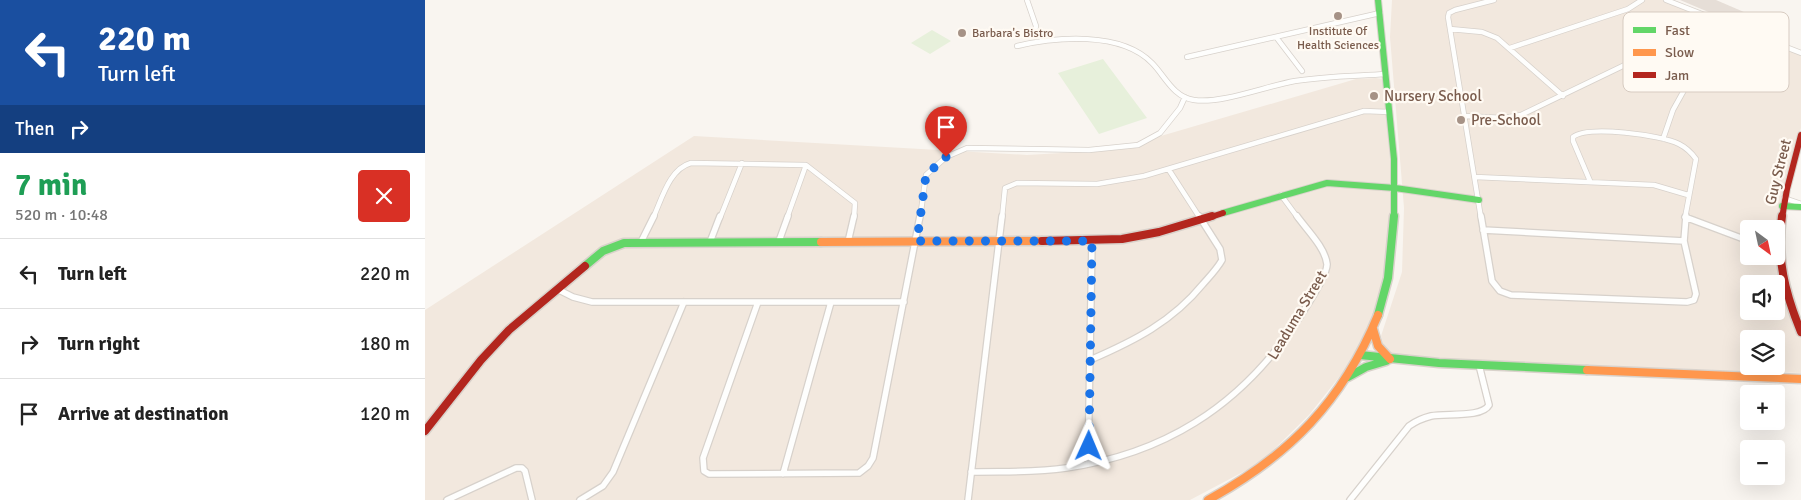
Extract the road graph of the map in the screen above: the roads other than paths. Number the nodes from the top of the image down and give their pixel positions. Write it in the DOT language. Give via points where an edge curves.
graph roads {
  1 [pos="1027,0"];
  2 [pos="1378,0"];
  3 [pos="1494,0"];
  4 [pos="1642,0"];
  5 [pos="1666,0"];
  6 [pos="1695,12"];
  7 [pos="1379,14"];
  8 [pos="1450,29"];
  9 [pos="1276,37"];
  10 [pos="1042,40"];
  11 [pos="1022,45"];
  12 [pos="1510,48"];
  13 [pos="1789,48"];
  14 [pos="1801,52"];
  15 [pos="1187,57"];
  16 [pos="1623,66"];
  17 [pos="1303,71"];
  18 [pos="1386,74"];
  19 [pos="1683,92"];
  20 [pos="1563,96"];
  21 [pos="1185,97"];
  22 [pos="1389,112"];
  23 [pos="1464,116"];
  24 [pos="1801,135"];
  25 [pos="1663,139"];
  26 [pos="742,164"];
  27 [pos="805,165"];
  28 [pos="1169,170"];
  29 [pos="1394,176"];
  30 [pos="1475,177"];
  31 [pos="1590,181"];
  32 [pos="1395,188"];
  33 [pos="1413,191"];
  34 [pos="1281,195"];
  35 [pos="1687,195"];
  36 [pos="1784,198"];
  37 [pos="1479,200"];
  38 [pos="1782,206"];
  39 [pos="1801,206"];
  40 [pos="1685,217"];
  41 [pos="1780,220"];
  42 [pos="1201,221"];
  43 [pos="1483,230"];
  44 [pos="1740,238"];
  45 [pos="1684,240"];
  46 [pos="779,241"];
  47 [pos="917,241"];
  48 [pos="1092,241"];
  49 [pos="641,242"];
  50 [pos="710,242"];
  51 [pos="848,242"];
  52 [pos="997,242"];
  53 [pos="1781,265"];
  54 [pos="557,289"];
  55 [pos="684,302"];
  56 [pos="758,302"];
  57 [pos="831,302"];
  58 [pos="904,302"];
  59 [pos="1373,329"];
  60 [pos="1801,332"];
  61 [pos="1360,355"];
  62 [pos="1091,360"];
  63 [pos="1390,360"];
  64 [pos="1479,365"];
  65 [pos="1801,374"];
  66 [pos="1784,378"];
  67 [pos="1345,379"];
  68 [pos="1801,379"];
  69 [pos="425,431"];
  70 [pos="1088,464"];
  71 [pos="971,472"];
  72 [pos="783,474"];
  73 [pos="1213,499"];
  74 [pos="447,500"];
  75 [pos="532,500"];
  76 [pos="580,500"];
  77 [pos="968,500"];
  78 [pos="1350,500"];
  1 -- 10 [label="street" via="1035,31 1041,34"];
  2 -- 7 [label="street"];
  3 -- 8 [label="street" via="1449,13"];
  4 -- 12 [label="street" via="1628,9"];
  5 -- 6 [label="street"];
  7 -- 9 [label="street"];
  7 -- 18 [label="street"];
  8 -- 12 [label="street" via="1491,34"];
  8 -- 23 [label="street"];
  9 -- 15 [label="street"];
  9 -- 17 [label="street"];
  10 -- 11 [label="street" via="1014,47"];
  10 -- 21 [label="street" via="1082,37 1127,48 1149,60 1173,90"];
  12 -- 20 [label="street"];
  13 -- 14 [label="street"];
  16 -- 20 [label="street"];
  18 -- 21 [label="street" via="1291,82 1209,100"];
  18 -- 22 [label="street"];
  19 -- 25 [label="street"];
  20 -- 23 [label="street" via="1512,118"];
  21 -- 47 [label="street" via="1161,134 1138,145 1089,150 967,148 946,157 926,175"];
  22 -- 28 [label="street" via="1364,111"];
  22 -- 29 [label="street"];
  23 -- 30 [label="street"];
  24 -- 36 [label="street, Guy Street"];
  25 -- 31 [label="street" via="1618,132 1575,135 1573,140"];
  25 -- 35 [label="street" via="1687,148 1695,156"];
  26 -- 27 [label="street"];
  26 -- 49 [label="street" via="691,163 679,168"];
  26 -- 50 [label="street"];
  27 -- 46 [label="street"];
  27 -- 51 [label="street" via="855,203"];
  28 -- 42 [label="street"];
  28 -- 52 [label="street" via="1097,184 1012,184 1003,192"];
  29 -- 32 [label="street"];
  29 -- 33 [label="street" via="1402,186"];
  30 -- 31 [label="street"];
  30 -- 37 [label="street"];
  31 -- 35 [label="street" via="1653,185"];
  32 -- 33 [label="street"];
  32 -- 34 [label="street" via="1327,183"];
  32 -- 59 [label="street" via="1393,258"];
  33 -- 37 [label="street"];
  34 -- 42 [label="street"];
  34 -- 70 [label="street, Leaduma Street" via="1323,252 1327,265 1282,346 1252,380 1196,424 1150,446"];
  35 -- 40 [label="street"];
  36 -- 38 [label="street, Guy Street"];
  36 -- 39 [label="street"];
  37 -- 43 [label="street"];
  38 -- 39 [label="street"];
  38 -- 41 [label="street, Guy Street"];
  40 -- 44 [label="street"];
  40 -- 45 [label="street"];
  42 -- 48 [label="street" via="1141,236"];
  42 -- 62 [label="street" via="1220,249 1222,260 1219,264 1192,298 1165,324 1139,340"];
  43 -- 45 [label="street"];
  43 -- 45 [label="street" via="1492,281 1500,291 1511,295 1691,302 1696,294"];
  46 -- 50 [label="street"];
  46 -- 51 [label="street"];
  47 -- 51 [label="street"];
  47 -- 52 [label="street"];
  47 -- 58 [label="street"];
  48 -- 52 [label="street"];
  48 -- 62 [label="street"];
  49 -- 50 [label="street"];
  49 -- 54 [label="street" via="624,243 603,251"];
  52 -- 71 [label="street"];
  53 -- 60 [label="street, Guy Street"];
  54 -- 55 [label="street" via="593,302"];
  54 -- 69 [label="street" via="495,345"];
  55 -- 56 [label="street"];
  55 -- 76 [label="street" via="613,472 603,486"];
  56 -- 57 [label="street"];
  56 -- 72 [label="street" via="702,466 709,474"];
  57 -- 58 [label="street"];
  57 -- 72 [label="street"];
  58 -- 72 [label="street" via="870,465 856,474"];
  59 -- 61 [label="street"];
  59 -- 63 [label="street" via="1378,346"];
  61 -- 63 [label="street"];
  61 -- 67 [label="street"];
  62 -- 70 [label="street"];
  63 -- 64 [label="street"];
  63 -- 67 [label="street" via="1366,367"];
  64 -- 66 [label="street"];
  64 -- 78 [label="street" via="1488,409 1477,413 1430,416 1415,421"];
  65 -- 66 [label="street"];
  66 -- 68 [label="street"];
  67 -- 73 [label="street" via="1289,445 1247,478"];
  70 -- 71 [label="street, Leaduma Street" via="1045,470"];
  71 -- 77 [label="street"];
  74 -- 75 [label="street" via="508,471 522,468"];
}
